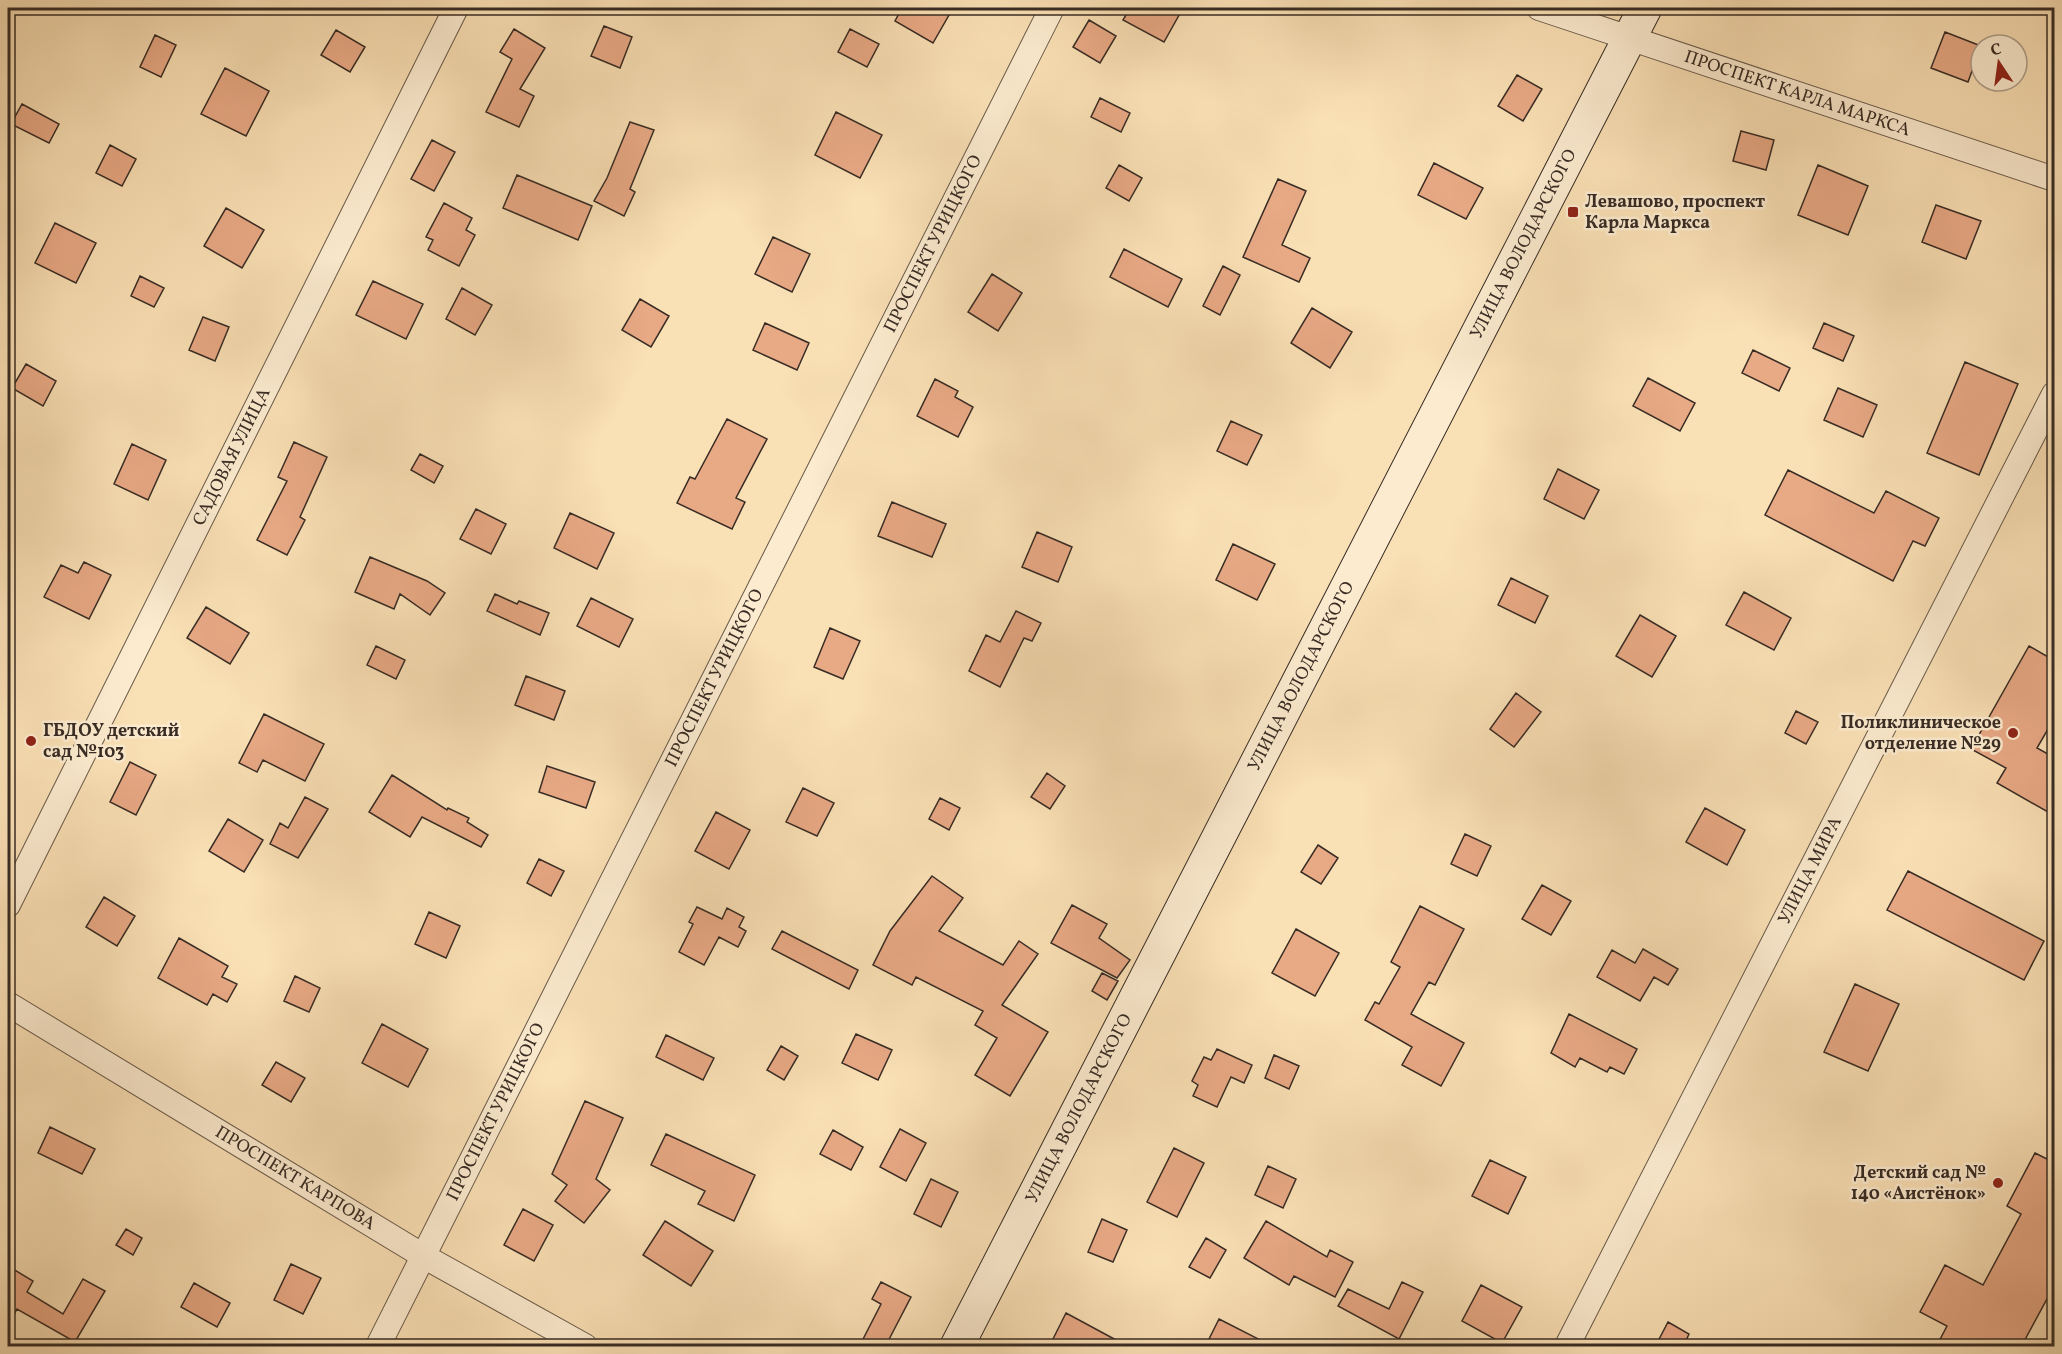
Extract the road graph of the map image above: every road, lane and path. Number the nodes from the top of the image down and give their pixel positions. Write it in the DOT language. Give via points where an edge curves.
graph roads {
  1 [pos="456,8"];
  2 [pos="1052,8"];
  3 [pos="1539,8"];
  4 [pos="1645,8"];
  5 [pos="1630,38"];
  6 [pos="2055,179"];
  7 [pos="2055,394"];
  8 [pos="8,905"];
  9 [pos="8,1004"];
  10 [pos="425,1257"];
  11 [pos="378,1347"];
  12 [pos="585,1347"];
  13 [pos="957,1347"];
  14 [pos="1567,1347"];
  1 -- 8 [label="street, САДОВАЯ УЛИЦА"];
  2 -- 10 [label="street, ПРОСПЕКТ УРИЦКОГО"];
  3 -- 5 [label="street, ПРОСПЕКТ КАРЛА МАРКСА"];
  4 -- 5 [label="street, УЛИЦА ВОЛОДАРСКОГО"];
  5 -- 6 [label="street, ПРОСПЕКТ КАРЛА МАРКСА"];
  5 -- 13 [label="street, УЛИЦА ВОЛОДАРСКОГО"];
  7 -- 14 [label="street, УЛИЦА МИРА"];
  9 -- 10 [label="street, ПРОСПЕКТ КАРПОВА"];
  10 -- 11 [label="street, ПРОСПЕКТ УРИЦКОГО"];
  10 -- 12 [label="street, ПРОСПЕКТ КАРПОВА"];
}
